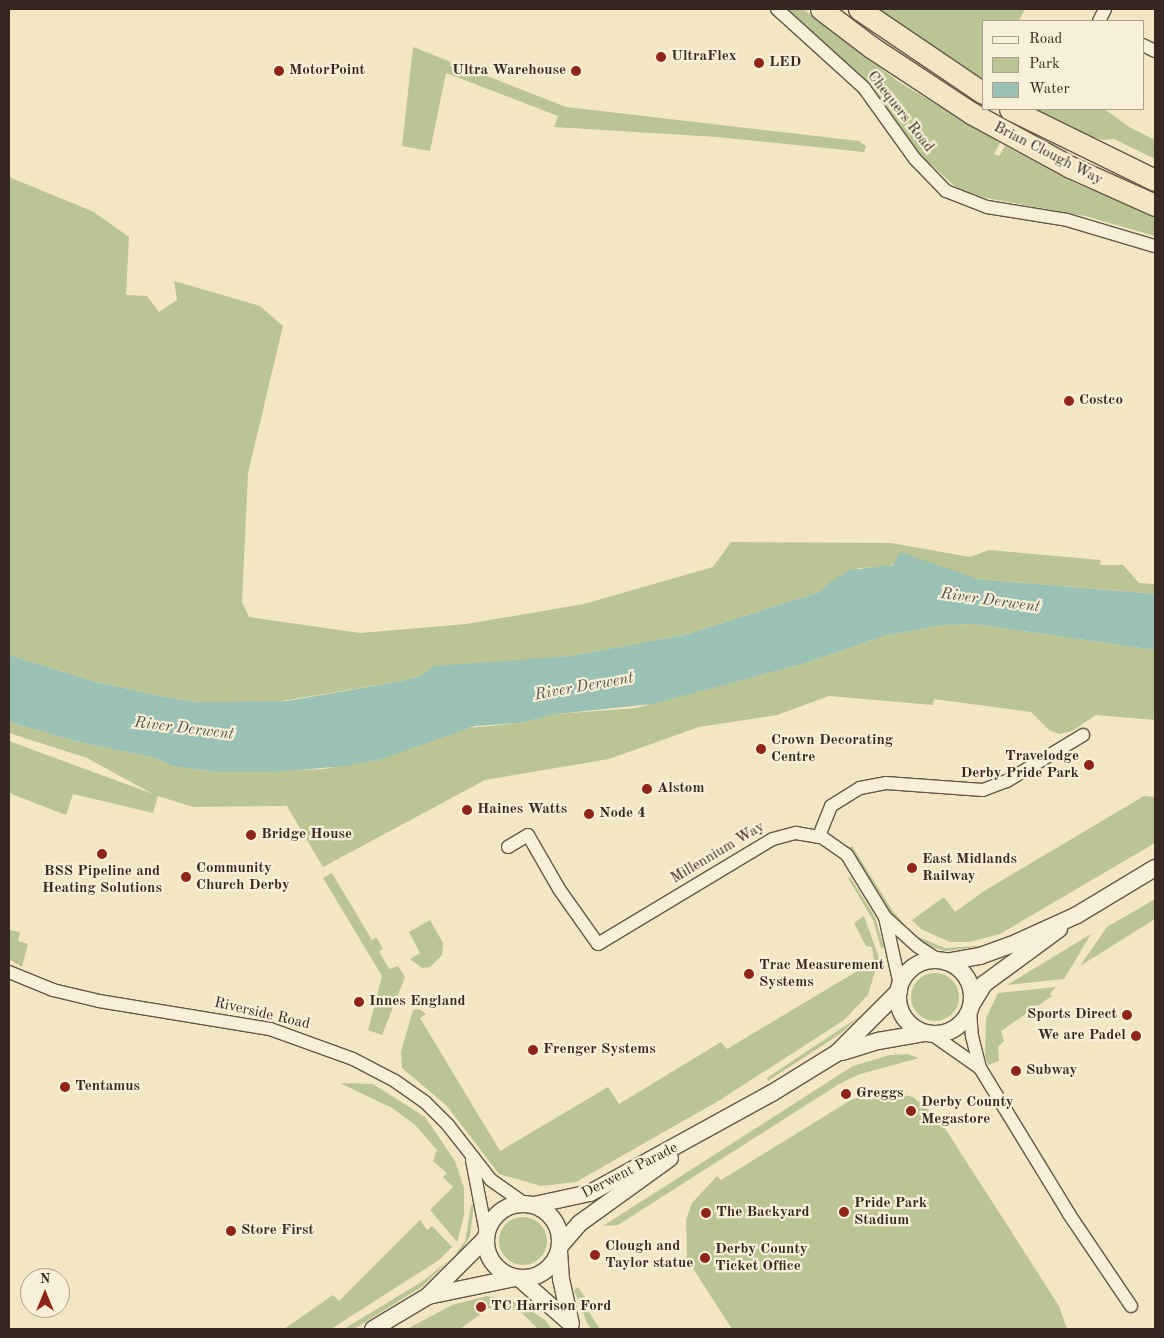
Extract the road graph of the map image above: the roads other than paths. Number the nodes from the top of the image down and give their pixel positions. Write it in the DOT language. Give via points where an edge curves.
graph roads {
  1 [pos="777,9"];
  2 [pos="821,9"];
  3 [pos="859,9"];
  4 [pos="982,92"];
  5 [pos="1012,110"];
  6 [pos="1155,180"];
  7 [pos="1155,205"];
  8 [pos="1155,246"];
  9 [pos="1083,735"];
  10 [pos="819,836"];
  11 [pos="508,847"];
  12 [pos="1155,868"];
  13 [pos="1077,915"];
  14 [pos="885,918"];
  15 [pos="943,961"];
  16 [pos="9,972"];
  17 [pos="899,988"];
  18 [pos="971,1007"];
  19 [pos="929,1034"];
  20 [pos="837,1053"];
  21 [pos="980,1068"];
  22 [pos="695,1137"];
  23 [pos="472,1159"];
  24 [pos="529,1204"];
  25 [pos="486,1236"];
  26 [pos="560,1248"];
  27 [pos="517,1278"];
  28 [pos="428,1296"];
  29 [pos="1131,1306"];
  30 [pos="572,1327"];
  31 [pos="373,1329"];
  1 -- 8 [label="street, Chequers Road" via="864,88 915,159 946,191 987,207 1067,220"];
  2 -- 7 [label="highway, Brian Clough Way" via="871,47 971,113 1070,167"];
  3 -- 4 [label="highway"];
  5 -- 6 [label="highway, Brian Clough Way"];
  9 -- 10 [label="street" via="1007,781 983,790 886,783 860,788 831,806"];
  10 -- 11 [label="street, Millennium Way" via="796,833 773,839 598,944 559,889 528,835"];
  10 -- 14 [label="street, Millennium Way" via="848,855"];
  12 -- 13 [label="street"];
  13 -- 15 [label="street" via="1001,950"];
  13 -- 18 [label="street" via="1037,948 984,984"];
  14 -- 15 [label="street, Millennium Way" via="916,946"];
  14 -- 17 [label="street, Millennium Way"];
  15 -- 17 [label="street" via="916,966"];
  15 -- 18 [label="street" via="967,978"];
  16 -- 23 [label="street, Riverside Road" via="65,993 251,1025 330,1049 376,1070 424,1102 448,1125"];
  17 -- 19 [label="street" via="903,1015 914,1028"];
  17 -- 20 [label="street, Derwent Parade"];
  18 -- 19 [label="street" via="954,1030"];
  18 -- 21 [label="street" via="972,1036"];
  19 -- 20 [label="street, Derwent Parade" via="878,1041"];
  19 -- 21 [label="street"];
  20 -- 22 [label="street, Derwent Parade"];
  21 -- 29 [label="street" via="1069,1214"];
  22 -- 24 [label="street, Derwent Parade" via="590,1193"];
  22 -- 26 [label="street, Derwent Parade" via="649,1175 580,1223"];
  23 -- 24 [label="street, Riverside Road" via="498,1187"];
  23 -- 25 [label="street, Riverside Road"];
  24 -- 25 [label="street" via="500,1212"];
  24 -- 26 [label="street" via="554,1220"];
  25 -- 27 [label="street" via="493,1263"];
  25 -- 28 [label="street"];
  26 -- 27 [label="street" via="545,1272"];
  26 -- 30 [label="street" via="561,1279"];
  27 -- 28 [label="street" via="469,1285"];
  27 -- 30 [label="street"];
  28 -- 31 [label="street"];
}
